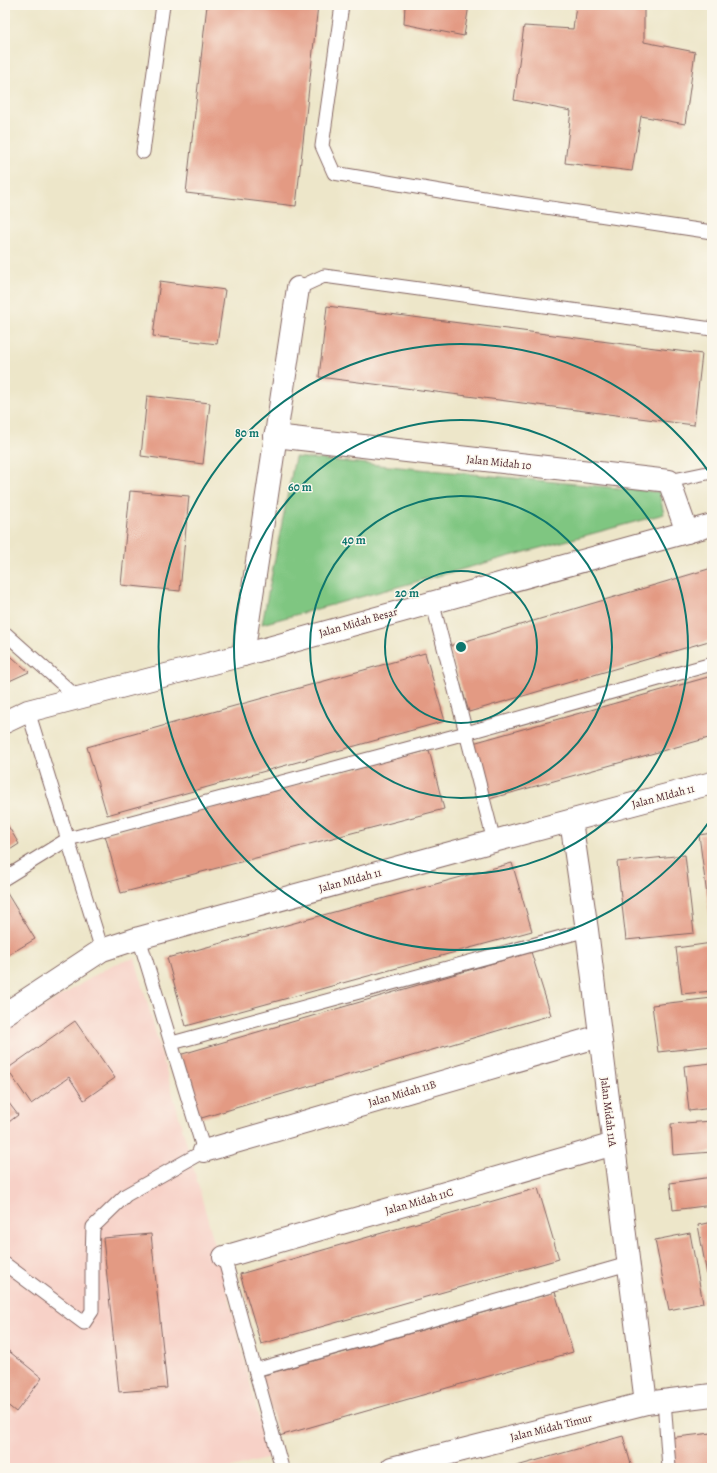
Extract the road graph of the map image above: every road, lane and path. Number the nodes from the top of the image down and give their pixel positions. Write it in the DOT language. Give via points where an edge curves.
graph roads {
  1 [pos="163,5"];
  2 [pos="342,5"];
  3 [pos="143,152"];
  4 [pos="712,232"];
  5 [pos="298,288"];
  6 [pos="712,329"];
  7 [pos="275,436"];
  8 [pos="712,472"];
  9 [pos="669,481"];
  10 [pos="712,525"];
  11 [pos="687,532"];
  12 [pos="432,601"];
  13 [pos="5,632"];
  14 [pos="243,654"];
  15 [pos="712,664"];
  16 [pos="78,699"];
  17 [pos="28,711"];
  18 [pos="5,722"];
  19 [pos="466,733"];
  20 [pos="712,784"];
  21 [pos="571,821"];
  22 [pos="68,839"];
  23 [pos="494,841"];
  24 [pos="5,878"];
  25 [pos="587,930"];
  26 [pos="139,938"];
  27 [pos="102,950"];
  28 [pos="5,1014"];
  29 [pos="600,1036"];
  30 [pos="172,1043"];
  31 [pos="614,1144"];
  32 [pos="204,1151"];
  33 [pos="224,1257"];
  34 [pos="5,1264"];
  35 [pos="628,1264"];
  36 [pos="255,1370"];
  37 [pos="712,1395"];
  38 [pos="655,1402"];
  39 [pos="406,1466"];
  40 [pos="282,1468"];
  41 [pos="669,1468"];
  1 -- 3 [label="lane"];
  2 -- 4 [label="lane" via="322,146 334,173 466,196"];
  5 -- 6 [label="lane" via="324,276"];
  5 -- 7 [label="street"];
  7 -- 9 [label="street, Jalan Midah 10"];
  7 -- 14 [label="street"];
  8 -- 9 [label="lane"];
  9 -- 11 [label="street"];
  10 -- 11 [label="street, Jalan Midah Besar"];
  11 -- 12 [label="street, Jalan Midah Besar"];
  12 -- 14 [label="street, Jalan Midah Besar"];
  12 -- 19 [label="lane"];
  13 -- 16 [label="lane"];
  14 -- 16 [label="street, Jalan Midah Besar"];
  15 -- 19 [label="lane"];
  16 -- 17 [label="street, Jalan Midah Besar"];
  17 -- 18 [label="street, Jalan Midah Besar"];
  17 -- 22 [label="lane"];
  19 -- 22 [label="lane"];
  19 -- 23 [label="lane"];
  20 -- 21 [label="street, Jalan MIdah 11"];
  21 -- 23 [label="street, Jalan MIdah 11"];
  21 -- 25 [label="street, Jalan Midah 11A"];
  22 -- 24 [label="lane"];
  22 -- 27 [label="lane"];
  23 -- 26 [label="street, Jalan MIdah 11"];
  25 -- 29 [label="street, Jalan Midah 11A"];
  25 -- 30 [label="lane"];
  26 -- 27 [label="street, Jalan MIdah 11"];
  26 -- 30 [label="lane"];
  27 -- 28 [label="street, Jalan MIdah 11"];
  29 -- 31 [label="street, Jalan Midah 11A"];
  29 -- 32 [label="street, Jalan Midah 11B"];
  30 -- 32 [label="lane"];
  31 -- 33 [label="street, Jalan Midah 11C"];
  31 -- 35 [label="street, Jalan Midah 11A"];
  32 -- 34 [label="lane" via="126,1196 93,1227 92,1311 84,1323"];
  33 -- 36 [label="lane"];
  35 -- 36 [label="lane"];
  35 -- 38 [label="street, Jalan Midah 11A"];
  36 -- 40 [label="lane"];
  37 -- 38 [label="street, Jalan Midah Timur"];
  38 -- 39 [label="street, Jalan Midah Timur"];
  38 -- 41 [label="lane"];
}
